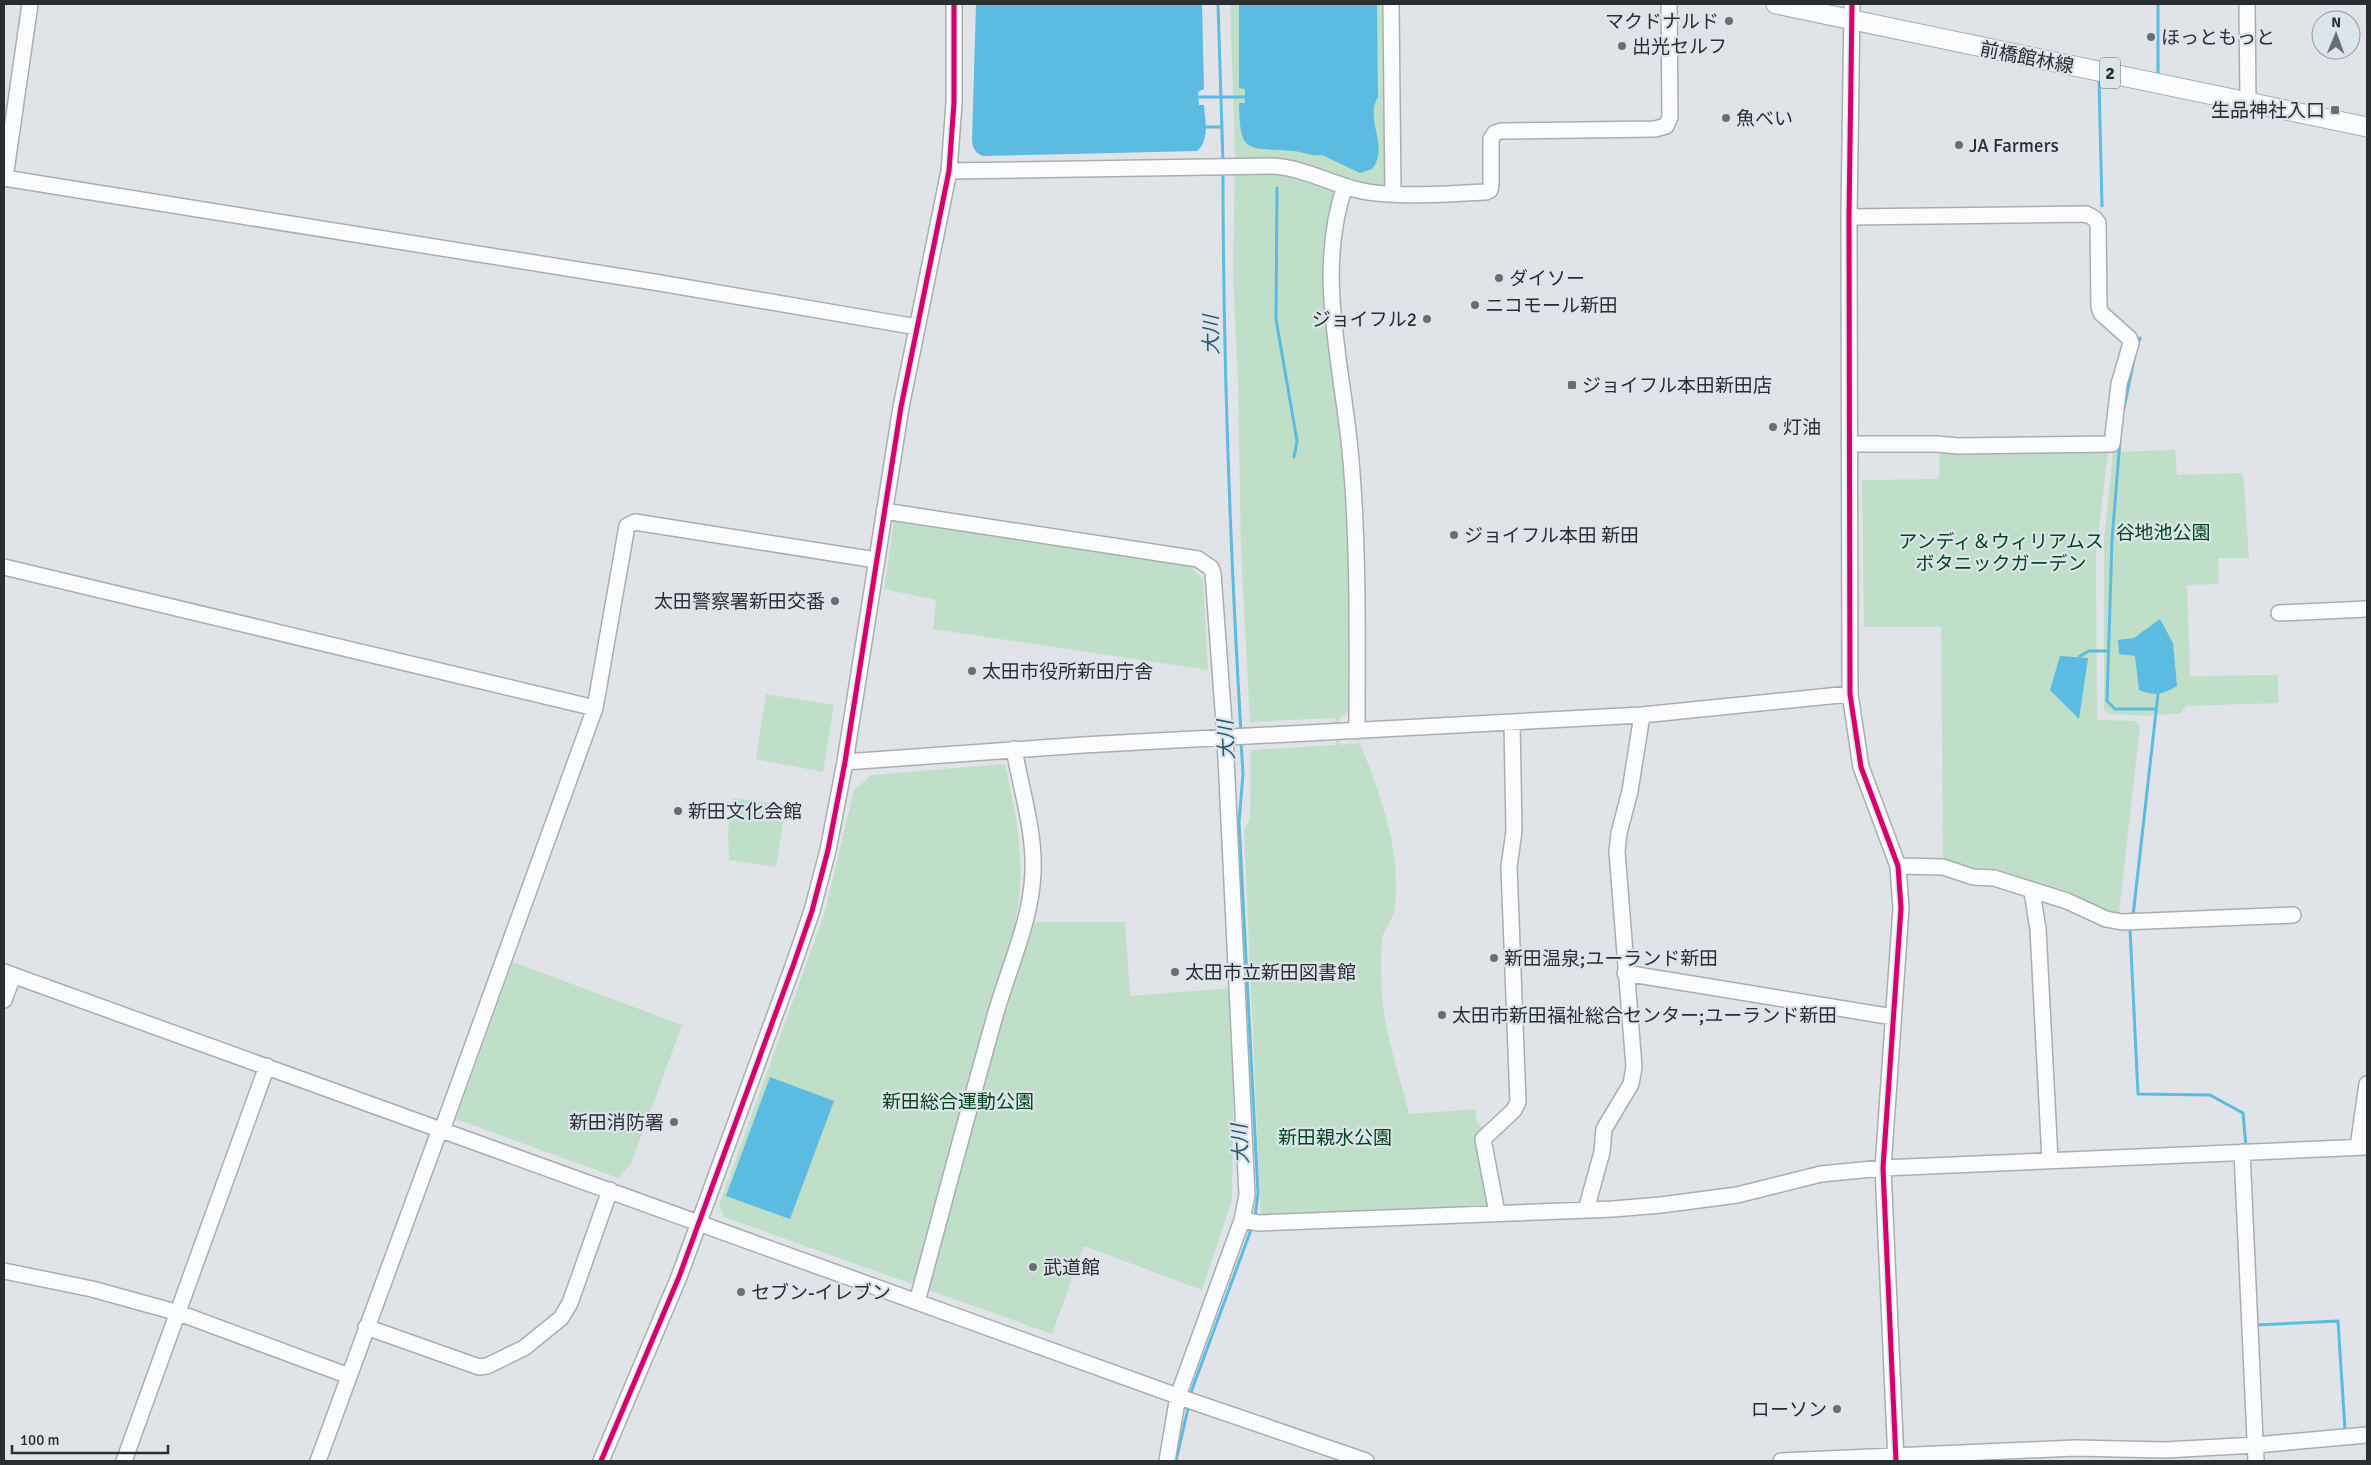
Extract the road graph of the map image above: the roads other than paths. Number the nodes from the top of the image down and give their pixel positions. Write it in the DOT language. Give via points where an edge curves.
graph roads {
  1 [pos="30,4"];
  2 [pos="954,4"];
  3 [pos="1391,4"];
  4 [pos="1669,4"];
  5 [pos="1776,4"];
  6 [pos="2247,4"];
  7 [pos="1852,12"];
  8 [pos="2248,102"];
  9 [pos="2367,127"];
  10 [pos="949,171"];
  11 [pos="4,178"];
  12 [pos="1345,186"];
  13 [pos="1393,194"];
  14 [pos="1849,217"];
  15 [pos="917,327"];
  16 [pos="1849,444"];
  17 [pos="884,511"];
  18 [pos="876,560"];
  19 [pos="4,567"];
  20 [pos="2367,609"];
  21 [pos="2279,613"];
  22 [pos="1850,694"];
  23 [pos="595,708"];
  24 [pos="1642,715"];
  25 [pos="1512,723"];
  26 [pos="1357,731"];
  27 [pos="1228,737"];
  28 [pos="1014,750"];
  29 [pos="845,762"];
  30 [pos="1898,866"];
  31 [pos="2032,892"];
  32 [pos="2293,915"];
  33 [pos="1625,973"];
  34 [pos="8,974"];
  35 [pos="4,1000"];
  36 [pos="1893,1017"];
  37 [pos="267,1066"];
  38 [pos="2367,1084"];
  39 [pos="441,1129"];
  40 [pos="2362,1147"];
  41 [pos="2242,1152"];
  42 [pos="2050,1160"];
  43 [pos="1883,1168"];
  44 [pos="610,1190"];
  45 [pos="1586,1210"];
  46 [pos="1497,1213"];
  47 [pos="1242,1220"];
  48 [pos="698,1223"];
  49 [pos="4,1271"];
  50 [pos="917,1302"];
  51 [pos="181,1306"];
  52 [pos="366,1328"];
  53 [pos="349,1376"];
  54 [pos="1187,1399"];
  55 [pos="2367,1436"];
  56 [pos="2252,1445"];
  57 [pos="1895,1458"];
  58 [pos="124,1461"];
  59 [pos="318,1461"];
  60 [pos="601,1461"];
  61 [pos="1167,1461"];
  62 [pos="1366,1461"];
  63 [pos="1781,1461"];
  64 [pos="2256,1461"];
  1 -- 11 [label="street"];
  2 -- 10 [label="street" via="954,103"];
  3 -- 13 [label="street"];
  4 -- 13 [label="street" via="1670,117 1666,126 1655,129 1502,131 1491,139 1490,190"];
  5 -- 7 [label="main road, 前橋館林線 / 2"];
  6 -- 8 [label="street"];
  7 -- 8 [label="main road, 前橋館林線 / 2"];
  7 -- 14 [label="street"];
  8 -- 9 [label="main road, 前橋館林線 / 2"];
  10 -- 12 [label="street" via="1210,166 1291,168 1311,172"];
  10 -- 15 [label="street"];
  11 -- 15 [label="street"];
  12 -- 13 [label="street" via="1369,193"];
  12 -- 26 [label="street" via="1334,233 1332,290 1351,460"];
  14 -- 16 [label="street"];
  14 -- 16 [label="street" via="2086,214 2098,223 2101,313 2131,343 2118,384 2112,444"];
  15 -- 17 [label="street"];
  16 -- 22 [label="street"];
  17 -- 18 [label="street"];
  17 -- 27 [label="street" via="1198,559 1205,563 1211,568 1215,580"];
  18 -- 23 [label="street" via="635,522 629,524 625,529"];
  18 -- 29 [label="street"];
  19 -- 23 [label="street"];
  20 -- 21 [label="street"];
  22 -- 24 [label="street"];
  22 -- 30 [label="street" via="1861,767"];
  23 -- 39 [label="street"];
  24 -- 25 [label="street"];
  24 -- 33 [label="street" via="1617,852"];
  25 -- 26 [label="street"];
  25 -- 46 [label="street" via="1514,831 1509,867 1518,1102 1484,1139"];
  26 -- 27 [label="street"];
  27 -- 28 [label="street"];
  27 -- 47 [label="street" via="1247,1196"];
  28 -- 29 [label="street"];
  28 -- 50 [label="street" via="1033,860 1031,891"];
  29 -- 48 [label="street" via="830,842 812,911"];
  30 -- 31 [label="street" via="1943,867 1973,877 1994,878"];
  30 -- 36 [label="street" via="1901,908"];
  31 -- 32 [label="street" via="2067,901 2106,919 2122,922"];
  31 -- 42 [label="street" via="2038,929"];
  33 -- 36 [label="street"];
  33 -- 45 [label="street" via="1634,1067 1631,1084 1604,1129 1602,1152"];
  34 -- 35 [label="street"];
  34 -- 37 [label="street"];
  36 -- 43 [label="street"];
  37 -- 39 [label="street"];
  37 -- 51 [label="street"];
  38 -- 40 [label="street"];
  39 -- 44 [label="street"];
  39 -- 52 [label="street"];
  40 -- 41 [label="street"];
  41 -- 42 [label="street"];
  41 -- 56 [label="street"];
  42 -- 43 [label="street"];
  43 -- 45 [label="street" via="1821,1174 1738,1195 1703,1200"];
  43 -- 57 [label="street"];
  44 -- 48 [label="street"];
  44 -- 52 [label="street" via="570,1304 553,1326 524,1348 479,1367"];
  45 -- 46 [label="street"];
  46 -- 47 [label="street" via="1259,1223"];
  47 -- 54 [label="street"];
  48 -- 50 [label="street"];
  48 -- 60 [label="street" via="669,1302"];
  49 -- 51 [label="street"];
  50 -- 54 [label="street"];
  51 -- 53 [label="street"];
  51 -- 58 [label="street"];
  52 -- 53 [label="street"];
  53 -- 59 [label="street"];
  54 -- 61 [label="street"];
  54 -- 62 [label="street"];
  55 -- 56 [label="street"];
  56 -- 57 [label="street" via="2165,1450 2116,1447"];
  56 -- 64 [label="street"];
  57 -- 63 [label="street"];
}
